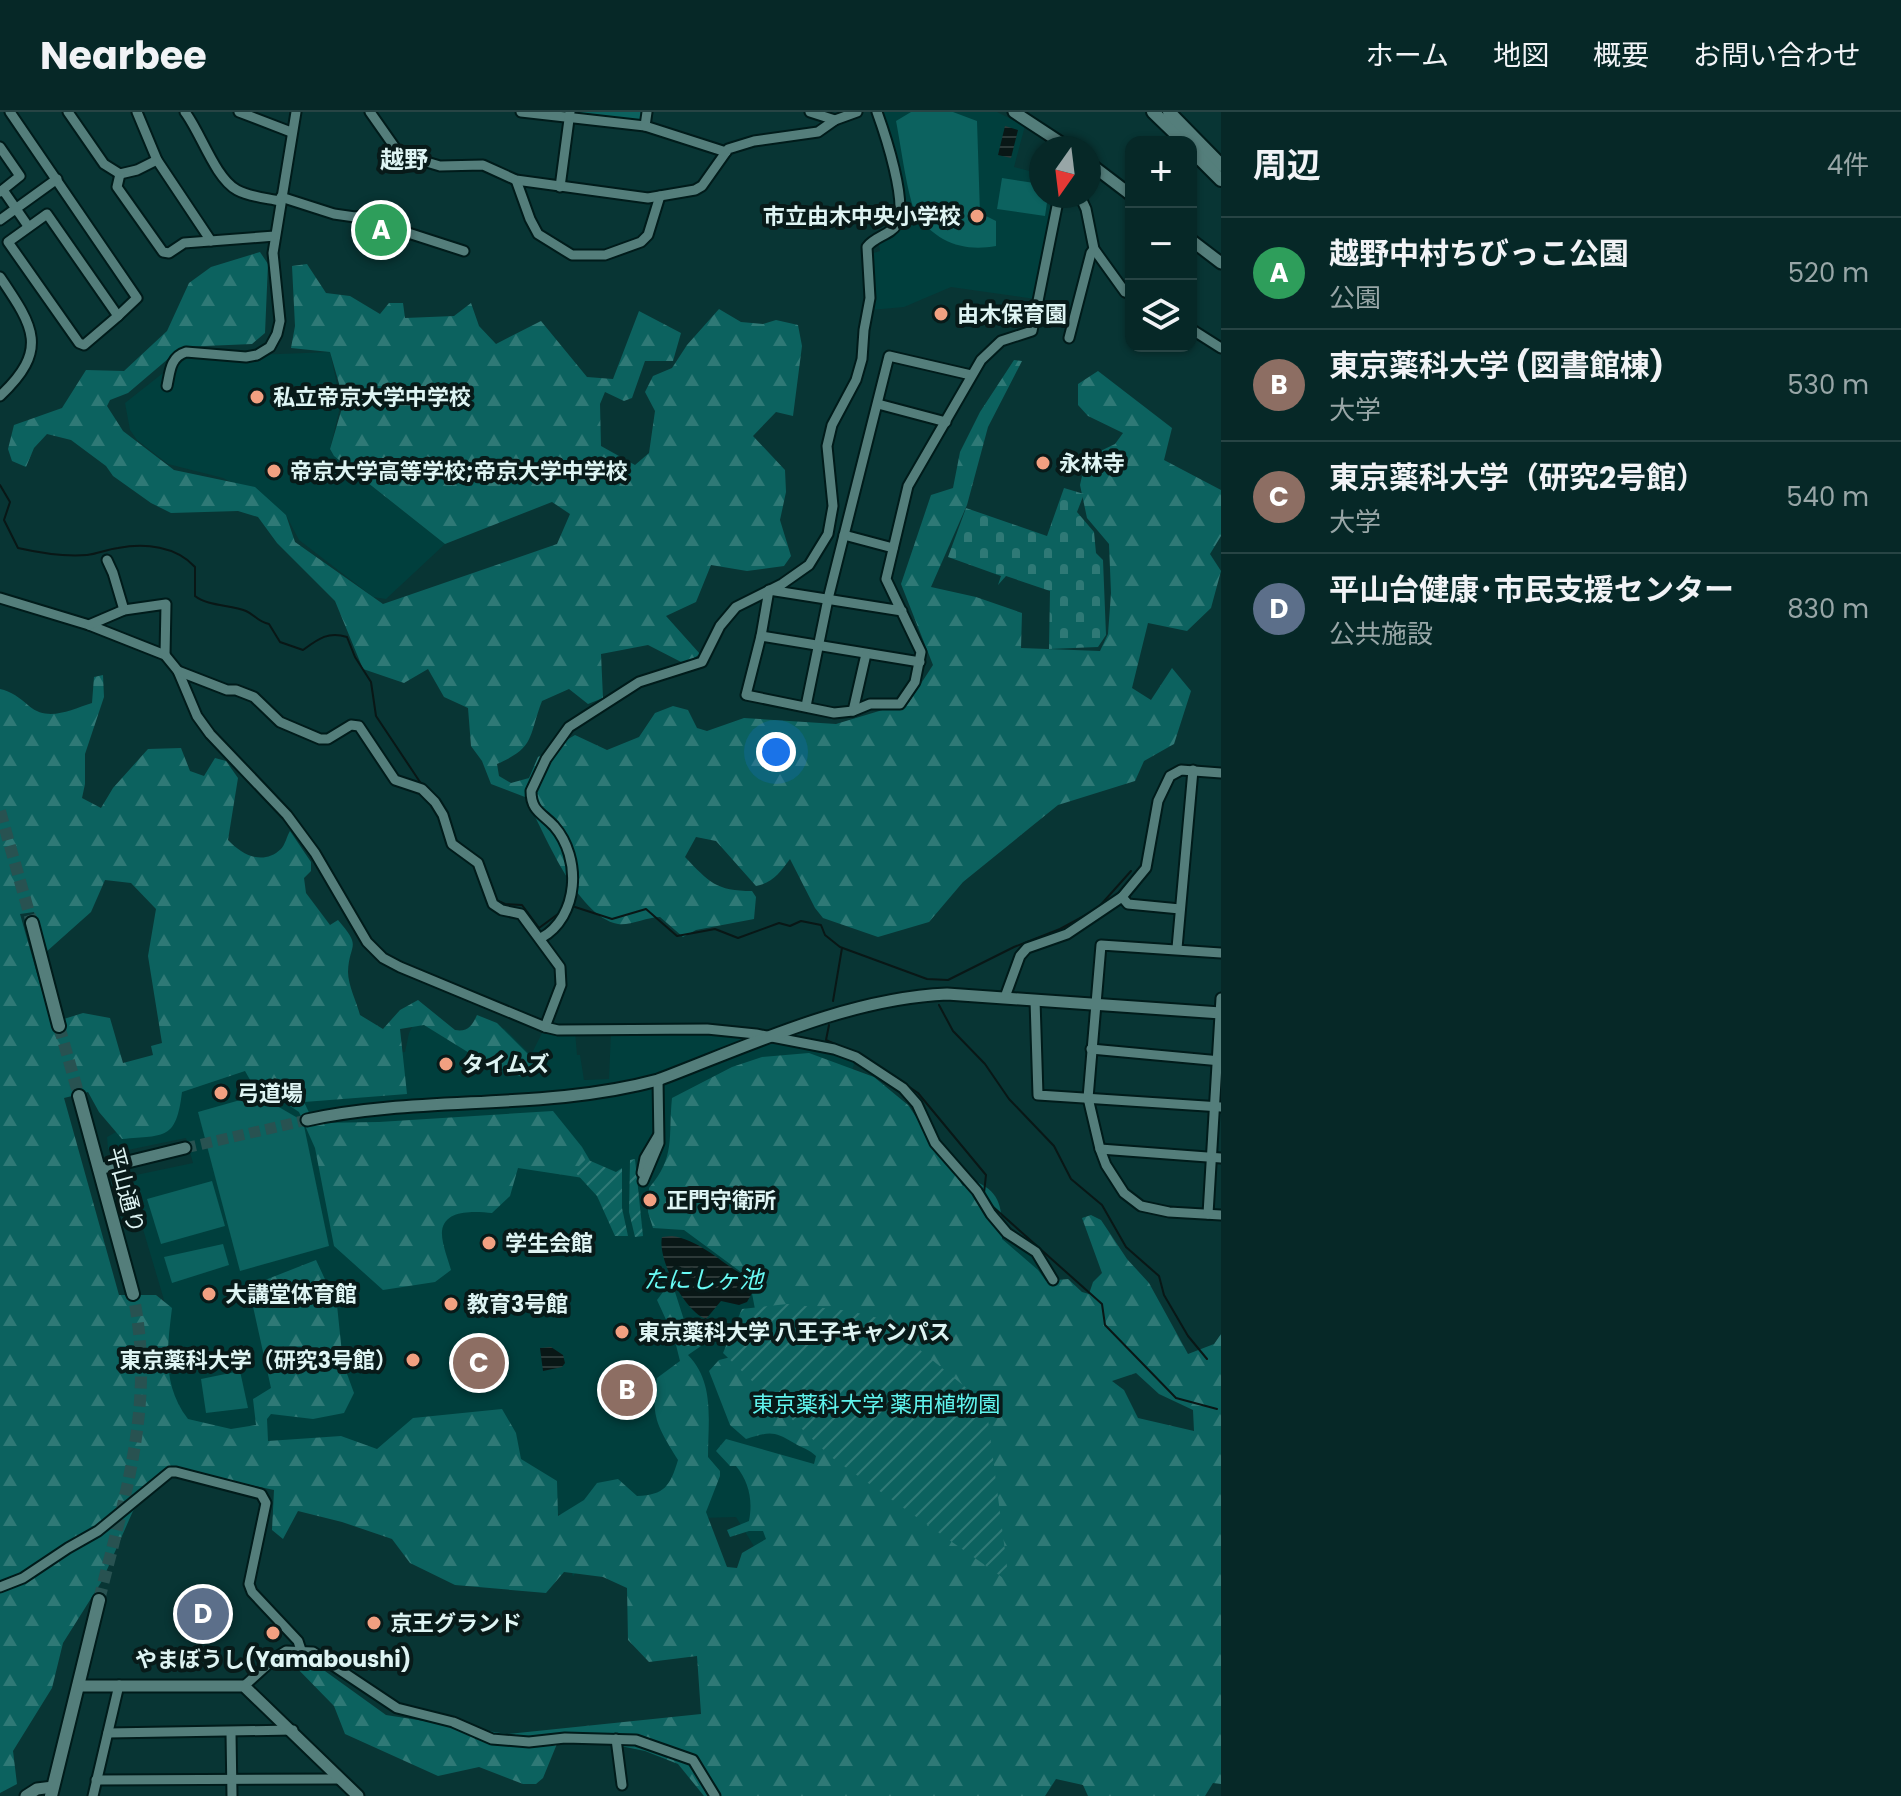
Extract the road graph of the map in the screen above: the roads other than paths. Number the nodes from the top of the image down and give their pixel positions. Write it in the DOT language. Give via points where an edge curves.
graph roads {
  1 [pos="10,112"];
  2 [pos="68,112"];
  3 [pos="137,112"];
  4 [pos="239,112"];
  5 [pos="296,112"];
  6 [pos="370,112"];
  7 [pos="521,112"];
  8 [pos="647,112"];
  9 [pos="810,112"];
  10 [pos="857,112"];
  11 [pos="877,112"];
  12 [pos="1014,112"];
  13 [pos="1153,112"];
  14 [pos="1169,112"];
  15 [pos="188,113"];
  16 [pos="569,115"];
  17 [pos="835,120"];
  18 [pos="645,126"];
  19 [pos="291,132"];
  20 [pos="1050,136"];
  21 [pos="1178,136"];
  22 [pos="0,147"];
  23 [pos="726,152"];
  24 [pos="1197,156"];
  25 [pos="157,160"];
  26 [pos="1221,165"];
  27 [pos="1101,172"];
  28 [pos="120,174"];
  29 [pos="57,179"];
  30 [pos="516,180"];
  31 [pos="1221,180"];
  32 [pos="560,187"];
  33 [pos="1125,190"];
  34 [pos="2,191"];
  35 [pos="660,196"];
  36 [pos="280,199"];
  37 [pos="1057,208"];
  38 [pos="1083,208"];
  39 [pos="17,209"];
  40 [pos="0,220"];
  41 [pos="28,226"];
  42 [pos="275,236"];
  43 [pos="211,241"];
  44 [pos="1197,245"];
  45 [pos="1094,249"];
  46 [pos="464,251"];
  47 [pos="1221,263"];
  48 [pos="0,277"];
  49 [pos="1125,292"];
  50 [pos="118,316"];
  51 [pos="1197,333"];
  52 [pos="1069,338"];
  53 [pos="1221,348"];
  54 [pos="971,375"];
  55 [pos="167,386"];
  56 [pos="0,396"];
  57 [pos="878,404"];
  58 [pos="946,422"];
  59 [pos="844,535"];
  60 [pos="893,548"];
  61 [pos="107,560"];
  62 [pos="769,590"];
  63 [pos="0,598"];
  64 [pos="828,599"];
  65 [pos="124,610"];
  66 [pos="902,611"];
  67 [pos="89,625"];
  68 [pos="761,636"];
  69 [pos="818,646"];
  70 [pos="866,654"];
  71 [pos="165,655"];
  72 [pos="920,662"];
  73 [pos="178,671"];
  74 [pos="806,706"];
  75 [pos="853,711"];
  76 [pos="1193,770"];
  77 [pos="1221,773"];
  78 [pos="1122,897"];
  79 [pos="1180,909"];
  80 [pos="32,923"];
  81 [pos="541,938"];
  82 [pos="1177,948"];
  83 [pos="1221,953"];
  84 [pos="1005,997"];
  85 [pos="1221,998"];
  86 [pos="1035,1000"];
  87 [pos="1095,1005"];
  88 [pos="1221,1013"];
  89 [pos="59,1026"];
  90 [pos="545,1027"];
  91 [pos="775,1036"];
  92 [pos="1091,1049"];
  93 [pos="1219,1061"];
  94 [pos="658,1080"];
  95 [pos="79,1096"];
  96 [pos="1088,1098"];
  97 [pos="1218,1107"];
  98 [pos="307,1120"];
  99 [pos="659,1133"];
  100 [pos="185,1148"];
  101 [pos="1100,1149"];
  102 [pos="1216,1158"];
  103 [pos="99,1169"];
  104 [pos="1208,1214"];
  105 [pos="1221,1215"];
  106 [pos="1053,1280"];
  107 [pos="133,1294"];
  108 [pos="0,1587"];
  109 [pos="99,1600"];
  110 [pos="301,1650"];
  111 [pos="119,1685"];
  112 [pos="78,1686"];
  113 [pos="244,1686"];
  114 [pos="293,1730"];
  115 [pos="108,1733"];
  116 [pos="231,1733"];
  117 [pos="616,1739"];
  118 [pos="231,1779"];
  119 [pos="340,1779"];
  120 [pos="96,1780"];
  121 [pos="622,1785"];
  122 [pos="52,1792"];
  123 [pos="26,1796"];
  124 [pos="93,1796"];
  125 [pos="232,1796"];
  126 [pos="358,1796"];
  127 [pos="715,1796"];
  1 -- 29 [label="street"];
  2 -- 28 [label="street" via="104,164"];
  3 -- 25 [label="street"];
  4 -- 19 [label="street"];
  5 -- 19 [label="street"];
  6 -- 30 [label="street" via="406,156 440,166 483,165"];
  7 -- 16 [label="street"];
  8 -- 18 [label="street"];
  9 -- 17 [label="street"];
  10 -- 17 [label="street"];
  11 -- 62 [label="street" via="894,169 899,220 867,247 870,298 862,359 827,446 832,519 809,565"];
  12 -- 20 [label="street"];
  13 -- 21 [label="main road"];
  14 -- 26 [label="main road"];
  15 -- 36 [label="street" via="207,153 234,188"];
  16 -- 18 [label="street"];
  16 -- 32 [label="street"];
  17 -- 23 [label="street" via="818,132 754,141"];
  18 -- 23 [label="street"];
  19 -- 36 [label="street"];
  22 -- 34 [label="street" via="20,176"];
  23 -- 35 [label="street" via="702,186"];
  24 -- 31 [label="main road"];
  25 -- 28 [label="street"];
  25 -- 43 [label="street"];
  27 -- 33 [label="street"];
  28 -- 43 [label="street" via="117,187 163,252 184,243"];
  29 -- 39 [label="street"];
  29 -- 50 [label="street" via="137,298"];
  30 -- 32 [label="street"];
  30 -- 35 [label="street" via="538,234 583,257 641,242"];
  32 -- 35 [label="street"];
  34 -- 39 [label="street"];
  36 -- 42 [label="street"];
  36 -- 46 [label="street" via="334,214 370,214 399,230"];
  37 -- 54 [label="street" via="1032,331 1001,341"];
  38 -- 45 [label="street"];
  39 -- 40 [label="street"];
  39 -- 41 [label="street"];
  41 -- 50 [label="street" via="47,214"];
  41 -- 50 [label="street" via="8,242 79,343 84,345"];
  42 -- 43 [label="street"];
  42 -- 55 [label="street" via="280,321 270,347 246,357 178,354"];
  44 -- 47 [label="street"];
  45 -- 49 [label="street"];
  45 -- 52 [label="street"];
  48 -- 56 [label="street" via="26,316 32,339 23,372"];
  51 -- 53 [label="street"];
  54 -- 57 [label="street" via="889,356"];
  54 -- 58 [label="street"];
  57 -- 58 [label="street"];
  57 -- 59 [label="street"];
  58 -- 60 [label="street" via="908,486"];
  59 -- 60 [label="street"];
  59 -- 64 [label="street"];
  60 -- 66 [label="street" via="886,579"];
  61 -- 65 [label="street"];
  62 -- 64 [label="street"];
  62 -- 68 [label="street"];
  62 -- 81 [label="street" via="736,607 702,662 639,682 588,713 561,737 536,780 531,801 564,844 572,883 569,906 552,932"];
  63 -- 67 [label="street"];
  64 -- 66 [label="street"];
  64 -- 69 [label="street"];
  65 -- 67 [label="street"];
  65 -- 71 [label="street" via="166,604"];
  66 -- 72 [label="street" via="921,652"];
  67 -- 71 [label="street"];
  68 -- 69 [label="street"];
  68 -- 74 [label="street" via="746,695"];
  69 -- 70 [label="street"];
  69 -- 74 [label="street"];
  70 -- 72 [label="street"];
  70 -- 75 [label="street"];
  71 -- 73 [label="street"];
  72 -- 75 [label="street" via="915,682 900,704 870,704"];
  73 -- 81 [label="street" via="254,697 280,722 320,739 359,726 395,780 422,789 435,802 452,844 478,863 493,904 521,914"];
  73 -- 90 [label="street" via="197,716 287,815 367,942 383,958"];
  74 -- 75 [label="street"];
  76 -- 77 [label="street"];
  76 -- 78 [label="street" via="1170,776 1158,801 1146,868"];
  76 -- 79 [label="street"];
  78 -- 79 [label="street" via="1128,904"];
  78 -- 84 [label="street" via="1067,934 1027,948"];
  79 -- 82 [label="street"];
  80 -- 89 [label="main road"];
  81 -- 90 [label="street" via="560,967 561,985"];
  82 -- 83 [label="street"];
  82 -- 87 [label="street" via="1101,945"];
  84 -- 86 [label="street"];
  84 -- 91 [label="street" via="947,994 884,1000"];
  85 -- 88 [label="street"];
  86 -- 87 [label="street"];
  86 -- 96 [label="street" via="1038,1095"];
  87 -- 88 [label="street"];
  87 -- 92 [label="street"];
  88 -- 93 [label="street"];
  90 -- 91 [label="street" via="707,1029"];
  91 -- 94 [label="street"];
  91 -- 106 [label="street" via="856,1057 903,1088 917,1104 935,1143 1007,1233 1036,1252"];
  92 -- 93 [label="street"];
  92 -- 96 [label="street"];
  93 -- 97 [label="street"];
  94 -- 98 [label="street" via="577,1096"];
  94 -- 99 [label="street"];
  95 -- 103 [label="main road, 平山通り"];
  96 -- 97 [label="street"];
  96 -- 101 [label="street"];
  97 -- 102 [label="street"];
  100 -- 103 [label="street"];
  101 -- 102 [label="street"];
  101 -- 104 [label="street" via="1124,1193 1141,1206"];
  102 -- 104 [label="street"];
  103 -- 107 [label="main road, 平山通り"];
  104 -- 105 [label="street"];
  108 -- 110 [label="street" via="98,1531 176,1472 261,1494 266,1503 249,1584"];
  109 -- 112 [label="main road"];
  110 -- 113 [label="street" via="286,1651"];
  110 -- 117 [label="street" via="313,1652 397,1708 453,1722 492,1739"];
  111 -- 112 [label="street"];
  111 -- 113 [label="street"];
  111 -- 115 [label="street"];
  112 -- 122 [label="main road"];
  113 -- 114 [label="street"];
  114 -- 116 [label="street"];
  114 -- 119 [label="street"];
  115 -- 116 [label="street"];
  115 -- 120 [label="street"];
  116 -- 118 [label="street"];
  117 -- 121 [label="street"];
  117 -- 127 [label="street" via="636,1740 693,1760"];
  118 -- 119 [label="street"];
  118 -- 120 [label="street"];
  118 -- 125 [label="street"];
  119 -- 126 [label="street"];
  120 -- 124 [label="street"];
  122 -- 123 [label="street" via="37,1789"];
}
